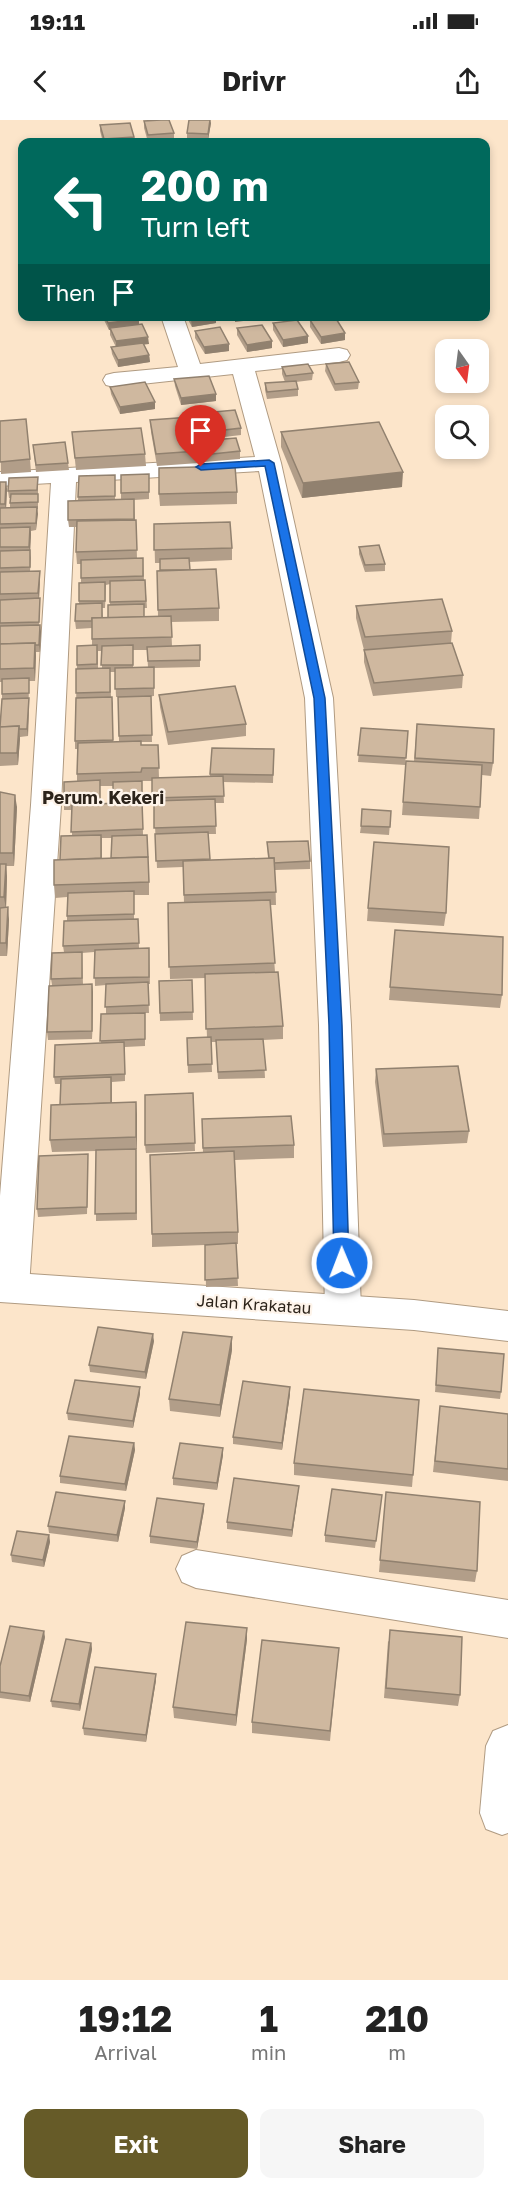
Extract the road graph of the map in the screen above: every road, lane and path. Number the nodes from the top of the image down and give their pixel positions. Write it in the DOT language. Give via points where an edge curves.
graph roads {
  1 [pos="174,321"];
  2 [pos="339,355"];
  3 [pos="242,365"];
  4 [pos="191,372"];
  5 [pos="114,380"];
  6 [pos="269,463"];
  7 [pos="64,476"];
  8 [pos="0,480"];
  9 [pos="5,1287"];
  10 [pos="343,1310"];
  11 [pos="508,1326"];
  12 [pos="196,1569"];
  13 [pos="508,1619"];
  14 [pos="508,1746"];
  15 [pos="502,1813"];
  1 -- 4 [label="street"];
  2 -- 3 [label="street"];
  3 -- 4 [label="street"];
  3 -- 6 [label="street"];
  4 -- 5 [label="street"];
  6 -- 7 [label="street"];
  6 -- 10 [label="street" via="319,698 335,1013"];
  7 -- 8 [label="street"];
  7 -- 9 [label="street" via="46,805"];
  9 -- 10 [label="street, Jalan Krakatau"];
  10 -- 11 [label="street, Jalan Krakatau"];
  12 -- 13 [label="street"];
  14 -- 15 [label="street"];
}
